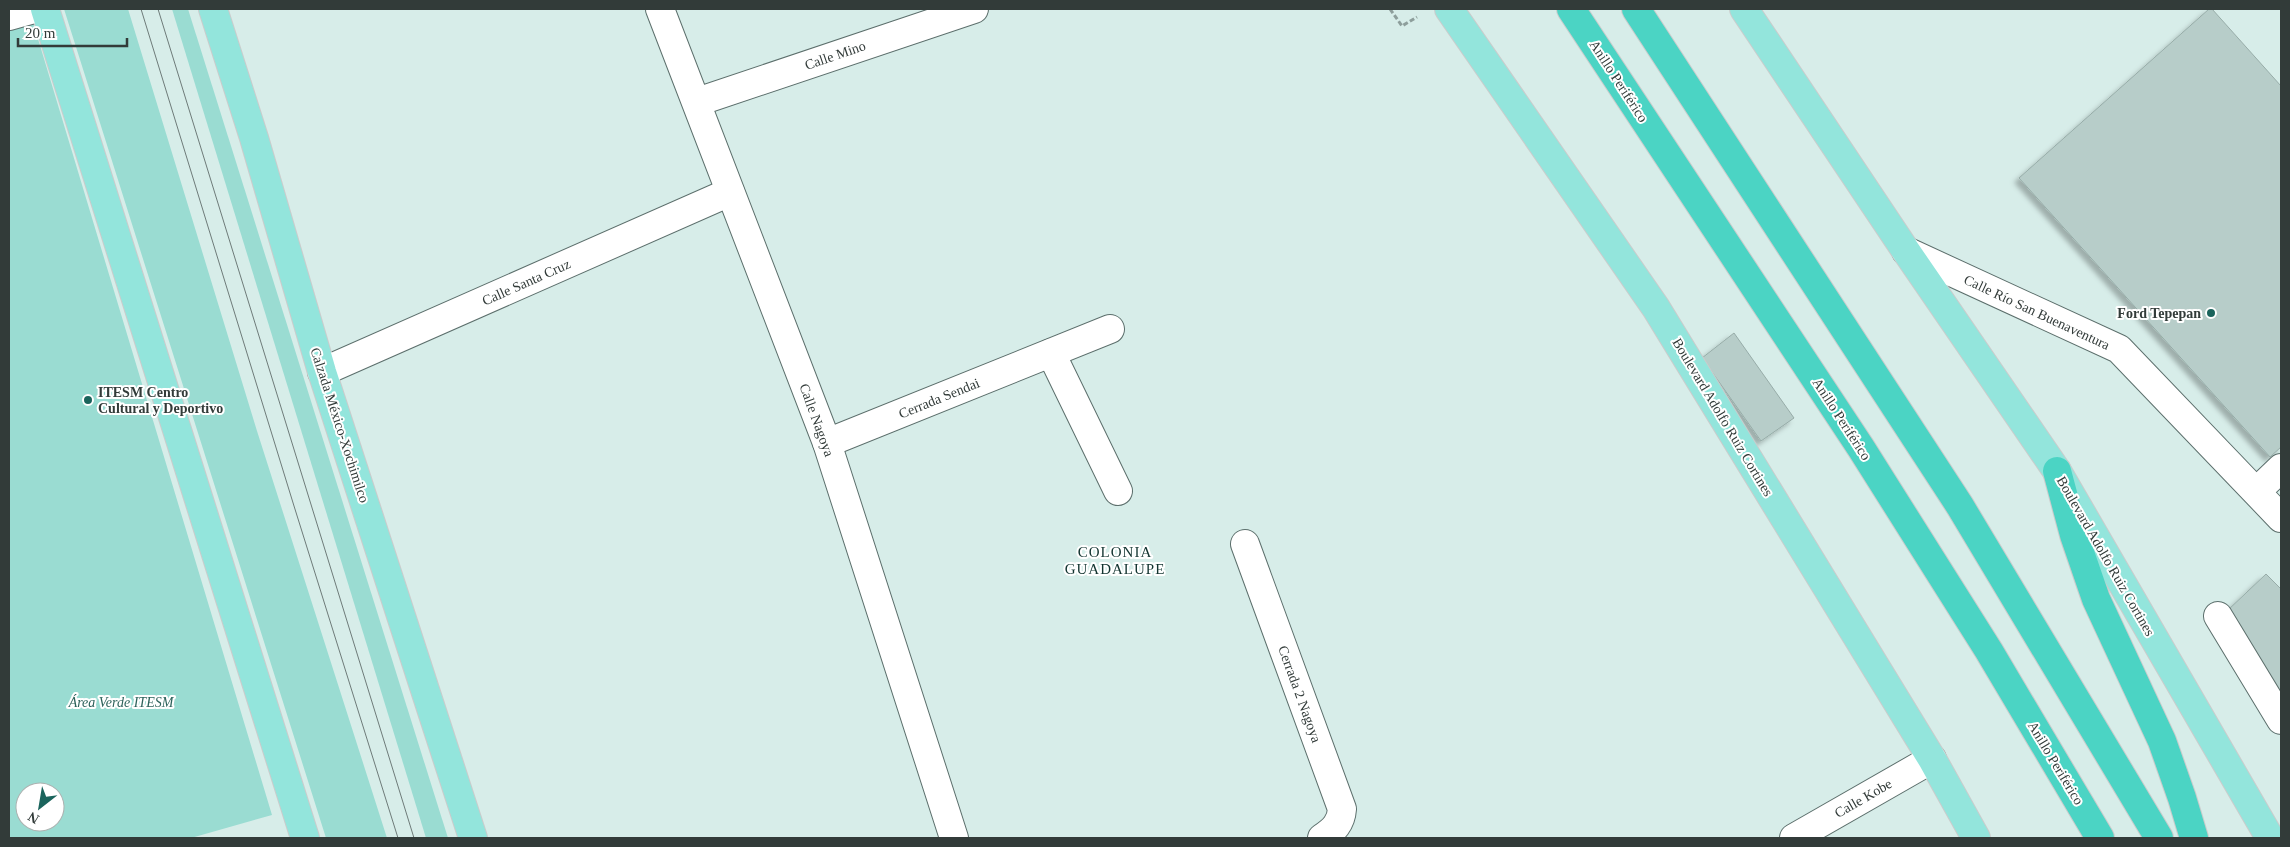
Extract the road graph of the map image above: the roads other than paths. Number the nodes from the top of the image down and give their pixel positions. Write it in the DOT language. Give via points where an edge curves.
graph roads {
  1 [pos="34,9"];
  2 [pos="45,9"];
  3 [pos="213,9"];
  4 [pos="660,9"];
  5 [pos="974,9"];
  6 [pos="1449,9"];
  7 [pos="1571,9"];
  8 [pos="1636,9"];
  9 [pos="1744,9"];
  10 [pos="9,16"];
  11 [pos="697,102"];
  12 [pos="730,192"];
  13 [pos="1906,251"];
  14 [pos="1110,329"];
  15 [pos="1051,352"];
  16 [pos="322,372"];
  17 [pos="827,443"];
  18 [pos="2281,468"];
  19 [pos="2057,471"];
  20 [pos="1118,491"];
  21 [pos="2257,491"];
  22 [pos="2281,518"];
  23 [pos="1245,544"];
  24 [pos="2218,616"];
  25 [pos="2281,720"];
  26 [pos="1932,759"];
  27 [pos="305,838"];
  28 [pos="473,838"];
  29 [pos="954,838"];
  30 [pos="1322,838"];
  31 [pos="1794,838"];
  32 [pos="1976,838"];
  33 [pos="2100,838"];
  34 [pos="2159,838"];
  35 [pos="2194,838"];
  36 [pos="2270,838"];
  1 -- 10 [label="street"];
  2 -- 27 [label="main road"];
  3 -- 16 [label="main road, Calzada México-Xochimilco"];
  4 -- 11 [label="street, Calle Nagoya"];
  5 -- 11 [label="street, Calle Mino"];
  6 -- 26 [label="main road, Boulevard Adolfo Ruiz Cortines" via="1656,308"];
  7 -- 33 [label="highway, Anillo Periférico" via="1862,448 1989,650"];
  8 -- 34 [label="highway" via="1960,506"];
  9 -- 13 [label="main road, Boulevard Adolfo Ruiz Cortines"];
  11 -- 12 [label="street, Calle Nagoya"];
  12 -- 16 [label="street, Calle Santa Cruz"];
  12 -- 17 [label="street, Calle Nagoya"];
  13 -- 19 [label="main road, Boulevard Adolfo Ruiz Cortines"];
  13 -- 21 [label="street, Calle Río San Buenaventura" via="2119,349"];
  14 -- 15 [label="street, Cerrada Sendai"];
  15 -- 17 [label="street, Cerrada Sendai"];
  15 -- 20 [label="street"];
  16 -- 28 [label="main road, Calzada México-Xochimilco"];
  17 -- 29 [label="street, Calle Nagoya"];
  18 -- 21 [label="street"];
  19 -- 35 [label="highway" via="2074,536 2096,598 2162,741"];
  19 -- 36 [label="main road, Boulevard Adolfo Ruiz Cortines"];
  21 -- 22 [label="street, Calle Río San Buenaventura"];
  23 -- 30 [label="street, Cerrada 2 Nagoya" via="1342,809 1335,829"];
  24 -- 25 [label="street"];
  26 -- 31 [label="street, Calle Kobe"];
  26 -- 32 [label="main road, Boulevard Adolfo Ruiz Cortines"];
}
